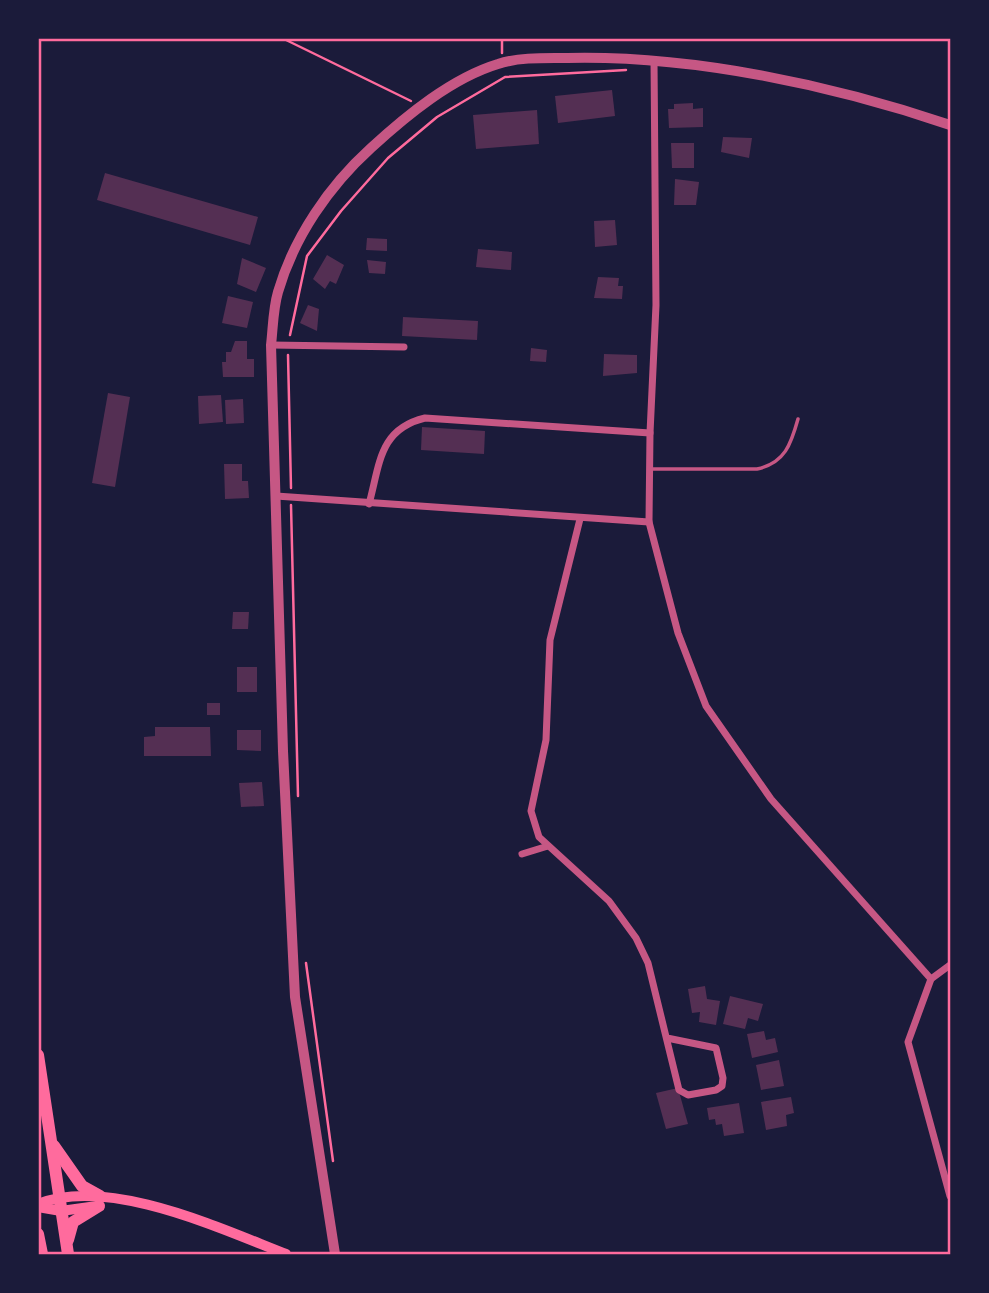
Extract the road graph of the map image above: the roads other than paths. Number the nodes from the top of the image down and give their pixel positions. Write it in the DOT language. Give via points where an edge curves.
graph roads {
  1 [pos="654,60"];
  2 [pos="950,125"];
  3 [pos="271,345"];
  4 [pos="404,347"];
  5 [pos="798,419"];
  6 [pos="650,433"];
  7 [pos="650,469"];
  8 [pos="276,496"];
  9 [pos="369,504"];
  10 [pos="580,519"];
  11 [pos="649,522"];
  12 [pos="548,846"];
  13 [pos="522,854"];
  14 [pos="950,965"];
  15 [pos="931,979"];
  16 [pos="667,1038"];
  17 [pos="38,1055"];
  18 [pos="51,1140"];
  19 [pos="59,1196"];
  20 [pos="950,1196"];
  21 [pos="99,1201"];
  22 [pos="38,1206"];
  23 [pos="61,1211"];
  24 [pos="38,1234"];
  25 [pos="68,1254"];
  26 [pos="42,1255"];
  27 [pos="286,1255"];
  28 [pos="335,1255"];
  1 -- 2 [label="street" via="836,93"];
  1 -- 3 [label="street" via="541,58 501,63 472,73 423,107 361,157 313,217 293,251 277,295"];
  1 -- 6 [label="street" via="656,305"];
  3 -- 4 [label="street"];
  3 -- 8 [label="street"];
  5 -- 7 [label="lane" via="789,450 773,466"];
  6 -- 7 [label="street"];
  6 -- 9 [label="street" via="425,418 405,423 387,440"];
  7 -- 11 [label="street"];
  8 -- 9 [label="street"];
  8 -- 28 [label="street" via="295,997"];
  9 -- 10 [label="street"];
  10 -- 11 [label="street"];
  10 -- 12 [label="street" via="550,640 547,733 532,798 535,826"];
  11 -- 15 [label="street" via="678,633 706,706 771,799"];
  12 -- 13 [label="street"];
  12 -- 16 [label="street" via="609,901 636,938 648,963"];
  14 -- 15 [label="street"];
  15 -- 20 [label="street" via="908,1042"];
  16 -- 16 [label="street" via="716,1048 722,1086 683,1094"];
  17 -- 18 [label="highway"];
  18 -- 19 [label="highway"];
  18 -- 21 [label="highway" via="75,1178"];
  19 -- 21 [label="main road"];
  19 -- 22 [label="main road"];
  19 -- 23 [label="highway"];
  21 -- 23 [label="main road"];
  21 -- 25 [label="highway" via="73,1222"];
  21 -- 27 [label="main road" via="127,1202 185,1215"];
  22 -- 23 [label="main road"];
  23 -- 25 [label="highway"];
  24 -- 26 [label="highway"];
}
